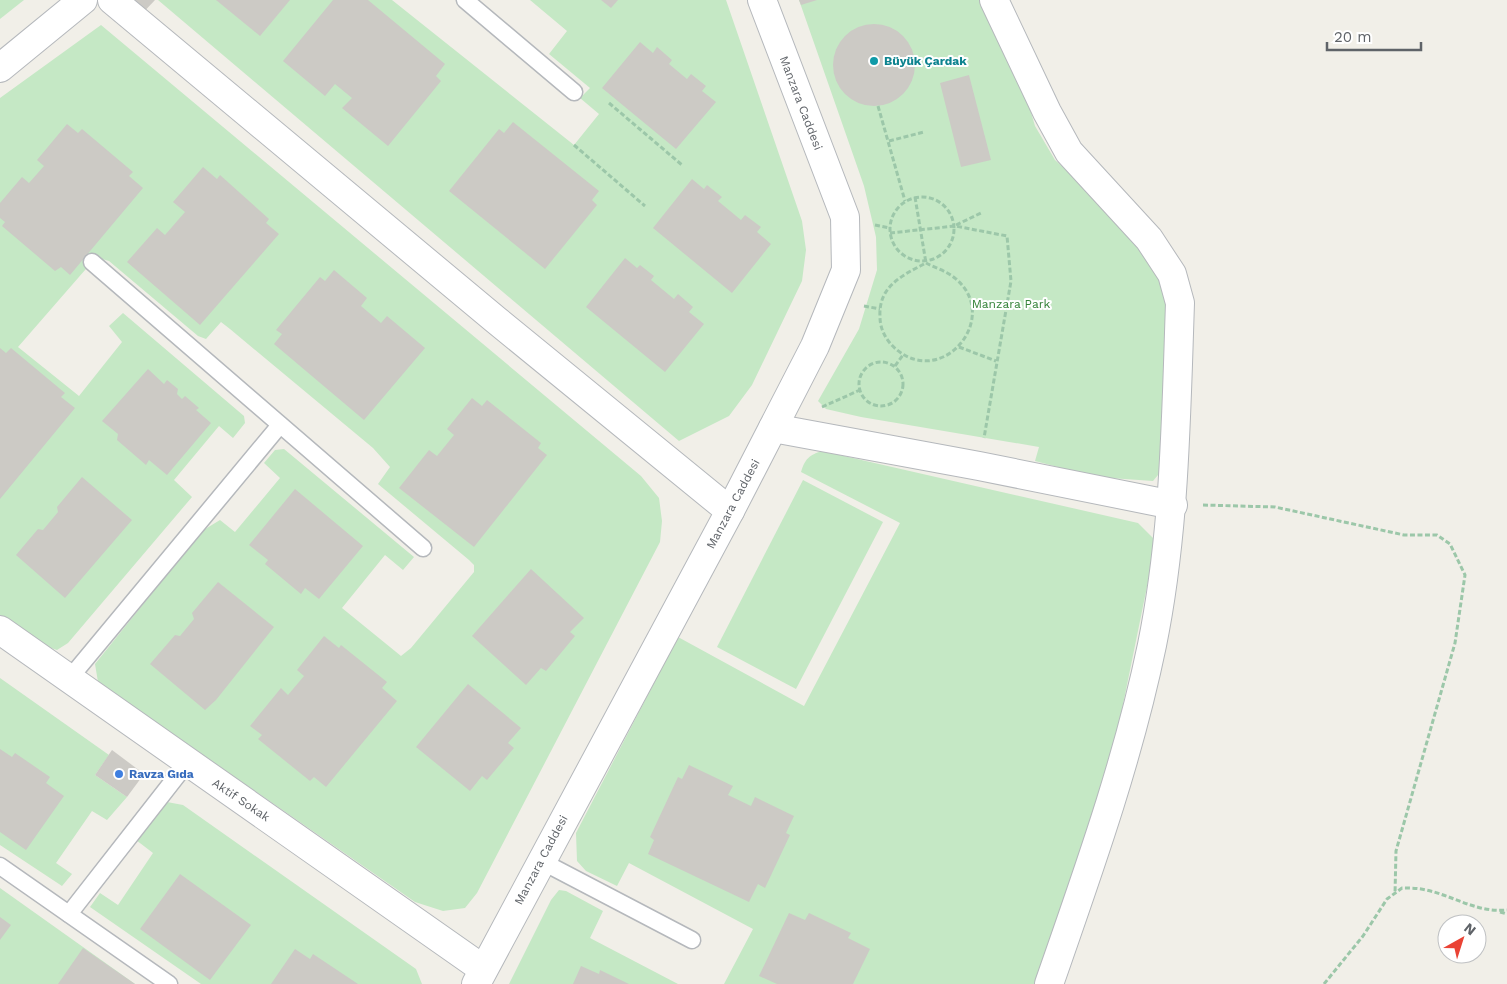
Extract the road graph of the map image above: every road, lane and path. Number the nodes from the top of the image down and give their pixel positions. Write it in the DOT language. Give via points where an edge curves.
graph roads {
  1 [pos="83,0"];
  2 [pos="112,0"];
  3 [pos="465,0"];
  4 [pos="762,0"];
  5 [pos="994,0"];
  6 [pos="0,68"];
  7 [pos="574,92"];
  8 [pos="608,103"];
  9 [pos="878,106"];
  10 [pos="924,132"];
  11 [pos="889,141"];
  12 [pos="574,145"];
  13 [pos="682,165"];
  14 [pos="914,197"];
  15 [pos="905,201"];
  16 [pos="645,206"];
  17 [pos="983,212"];
  18 [pos="875,225"];
  19 [pos="955,226"];
  20 [pos="890,228"];
  21 [pos="920,230"];
  22 [pos="890,233"];
  23 [pos="92,262"];
  24 [pos="926,263"];
  25 [pos="959,347"];
  26 [pos="903,355"];
  27 [pos="996,361"];
  28 [pos="895,366"];
  29 [pos="280,425"];
  30 [pos="772,428"];
  31 [pos="979,466"];
  32 [pos="1173,504"];
  33 [pos="730,511"];
  34 [pos="423,548"];
  35 [pos="0,630"];
  36 [pos="69,679"];
  37 [pos="187,763"];
  38 [pos="541,861"];
  39 [pos="0,866"];
  40 [pos="1395,894"];
  41 [pos="1507,912"];
  42 [pos="69,914"];
  43 [pos="692,940"];
  44 [pos="479,977"];
  45 [pos="169,984"];
  46 [pos="1049,984"];
  47 [pos="1324,984"];
  1 -- 6 [label="street"];
  2 -- 33 [label="street"];
  3 -- 7 [label="lane"];
  4 -- 30 [label="street, Manzara Caddesi" via="846,217 846,270 815,346"];
  5 -- 32 [label="street" via="1069,152 1149,239 1172,274 1180,303"];
  8 -- 13 [label="path"];
  9 -- 11 [label="path"];
  10 -- 11 [label="path"];
  11 -- 15 [label="path"];
  12 -- 16 [label="path"];
  14 -- 15 [label="path"];
  14 -- 19 [label="path" via="924,196 943,203"];
  14 -- 21 [label="path"];
  15 -- 20 [label="path" via="894,213"];
  17 -- 19 [label="path"];
  18 -- 20 [label="path"];
  19 -- 21 [label="path"];
  19 -- 24 [label="path" via="953,241 947,250"];
  19 -- 27 [label="path" via="1007,236 1011,281"];
  20 -- 22 [label="path"];
  21 -- 22 [label="path"];
  21 -- 24 [label="path"];
  22 -- 24 [label="path" via="901,254"];
  23 -- 29 [label="lane"];
  24 -- 25 [label="path" via="956,279 972,305 968,335"];
  24 -- 26 [label="path" via="899,276 881,301 883,332"];
  25 -- 26 [label="path" via="932,361"];
  25 -- 27 [label="path"];
  26 -- 28 [label="path"];
  27 -- 31 [label="path"];
  28 -- 28 [label="path" via="903,379 901,394 883,406 868,401 859,383 864,370 869,365 882,362"];
  29 -- 34 [label="lane"];
  29 -- 36 [label="lane"];
  30 -- 31 [label="street"];
  30 -- 33 [label="street, Manzara Caddesi"];
  31 -- 32 [label="street"];
  32 -- 40 [label="path" via="1275,507 1404,535 1437,535 1450,544 1465,575 1455,643 1396,851"];
  32 -- 46 [label="street" via="1152,645 1112,803"];
  33 -- 38 [label="street, Manzara Caddesi"];
  35 -- 36 [label="street, Aktif Sokak"];
  36 -- 37 [label="street, Aktif Sokak"];
  37 -- 42 [label="lane"];
  37 -- 44 [label="street, Aktif Sokak" via="303,841"];
  38 -- 43 [label="lane"];
  38 -- 44 [label="street, Manzara Caddesi"];
  39 -- 42 [label="lane"];
  40 -- 41 [label="path" via="1402,888 1426,890 1468,906"];
  40 -- 47 [label="path" via="1387,899 1363,936"];
  42 -- 45 [label="lane"];
}
